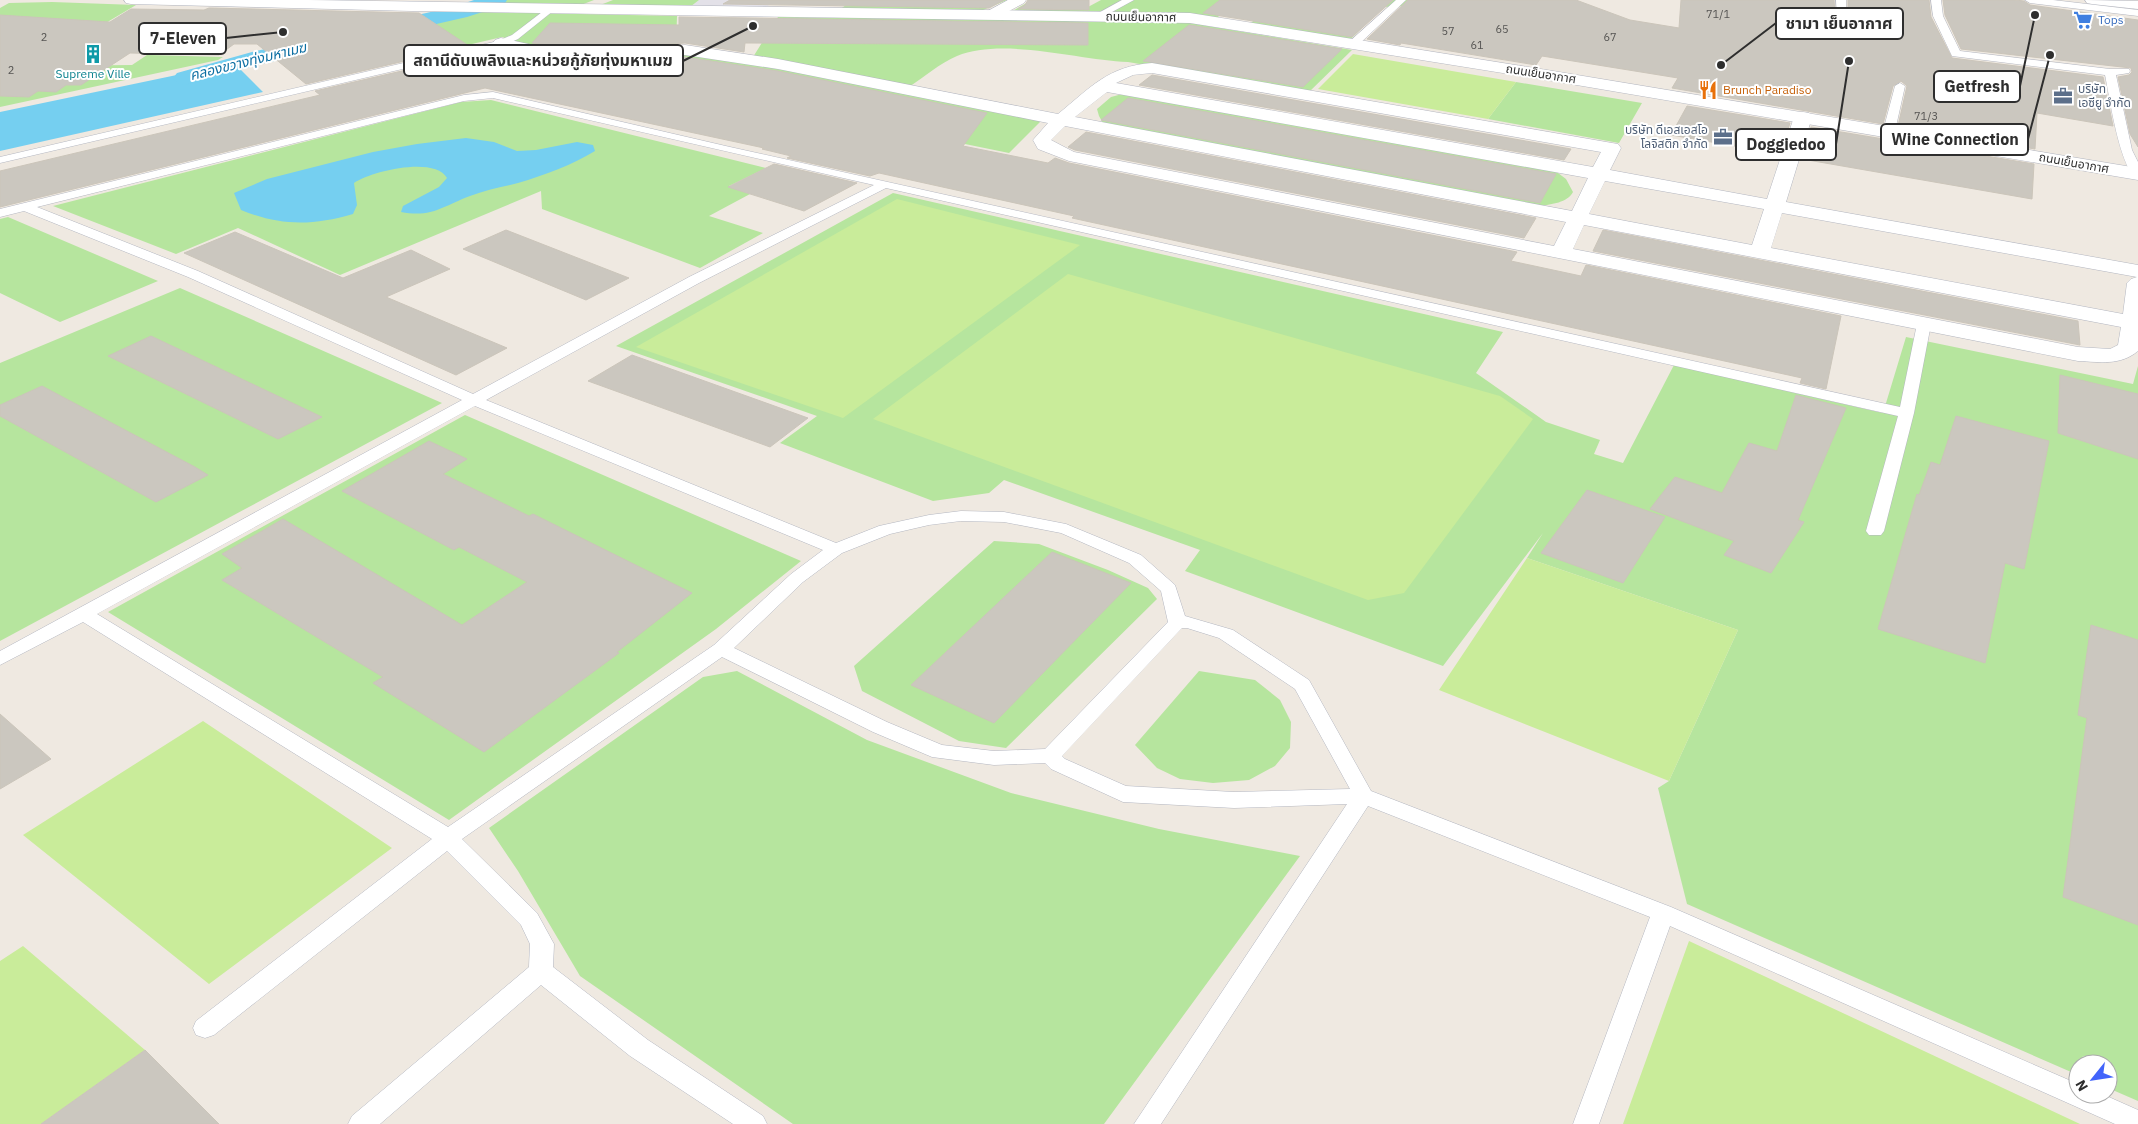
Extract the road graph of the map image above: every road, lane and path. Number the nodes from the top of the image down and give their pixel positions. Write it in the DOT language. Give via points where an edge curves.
graph roads {
  1 [pos="131,0"];
  2 [pos="1019,0"];
  3 [pos="1129,0"];
  4 [pos="1401,0"];
  5 [pos="1841,0"];
  6 [pos="1936,0"];
  7 [pos="2030,0"];
  8 [pos="2092,0"];
  9 [pos="411,4"];
  10 [pos="2138,5"];
  11 [pos="550,9"];
  12 [pos="2138,13"];
  13 [pos="991,15"];
  14 [pos="1098,16"];
  15 [pos="1843,28"];
  16 [pos="501,43"];
  17 [pos="1353,44"];
  18 [pos="2125,71"];
  19 [pos="2110,72"];
  20 [pos="1104,86"];
  21 [pos="1900,86"];
  22 [pos="1804,117"];
  23 [pos="1061,120"];
  24 [pos="1889,131"];
  25 [pos="0,160"];
  26 [pos="1600,174"];
  27 [pos="2138,174"];
  28 [pos="885,184"];
  29 [pos="1775,206"];
  30 [pos="26,207"];
  31 [pos="0,213"];
  32 [pos="1578,218"];
  33 [pos="1760,252"];
  34 [pos="1561,253"];
  35 [pos="2138,271"];
  36 [pos="2138,283"];
  37 [pos="2133,323"];
  38 [pos="1924,324"];
  39 [pos="474,400"];
  40 [pos="1906,413"];
  41 [pos="1875,531"];
  42 [pos="836,549"];
  43 [pos="84,614"];
  44 [pos="1177,622"];
  45 [pos="721,649"];
  46 [pos="0,659"];
  47 [pos="1050,756"];
  48 [pos="1364,796"];
  49 [pos="448,838"];
  50 [pos="1663,913"];
  51 [pos="541,971"];
  52 [pos="205,1028"];
  53 [pos="2138,1122"];
  54 [pos="361,1124"];
  55 [pos="754,1124"];
  56 [pos="1146,1124"];
  57 [pos="1586,1124"];
  1 -- 9 [label="street, ถนนเย็นอากาศ"];
  2 -- 13 [label="street"];
  3 -- 14 [label="lane"];
  4 -- 17 [label="lane"];
  5 -- 15 [label="lane"];
  6 -- 19 [label="lane" via="1938,16 1956,54"];
  7 -- 12 [label="lane"];
  8 -- 10 [label="street"];
  9 -- 11 [label="street, ถนนเย็นอากาศ"];
  11 -- 13 [label="street, ถนนเย็นอากาศ"];
  11 -- 16 [label="lane" via="515,37"];
  13 -- 14 [label="street, ถนนเย็นอากาศ"];
  14 -- 17 [label="street, ถนนเย็นอากาศ" via="1190,18"];
  16 -- 23 [label="street" via="542,52 584,56 669,50 701,52 778,64"];
  16 -- 25 [label="lane"];
  17 -- 22 [label="street, ถนนเย็นอากาศ"];
  18 -- 19 [label="lane"];
  19 -- 27 [label="lane" via="2126,150"];
  20 -- 23 [label="street"];
  20 -- 26 [label="street"];
  20 -- 26 [label="street" via="1122,73 1152,68 1612,148"];
  21 -- 24 [label="lane"];
  22 -- 24 [label="street, ถนนเย็นอากาศ"];
  22 -- 29 [label="street"];
  23 -- 32 [label="street"];
  23 -- 34 [label="street" via="1042,140 1044,145 1069,156"];
  24 -- 27 [label="street, ถนนเย็นอากาศ"];
  26 -- 29 [label="street"];
  26 -- 32 [label="street"];
  28 -- 30 [label="lane" via="493,95 457,100"];
  28 -- 39 [label="lane" via="694,280"];
  28 -- 40 [label="lane"];
  29 -- 33 [label="street"];
  29 -- 35 [label="street"];
  30 -- 31 [label="lane"];
  30 -- 39 [label="lane" via="193,274"];
  32 -- 33 [label="street"];
  32 -- 34 [label="street"];
  33 -- 37 [label="street"];
  34 -- 38 [label="street"];
  36 -- 37 [label="street"];
  37 -- 38 [label="street" via="2129,348 2114,356 2078,354"];
  38 -- 40 [label="lane"];
  39 -- 42 [label="lane"];
  39 -- 43 [label="lane"];
  40 -- 41 [label="lane"];
  42 -- 44 [label="lane" via="885,530 961,516 1004,517 1066,529 1136,559 1169,589"];
  42 -- 45 [label="lane" via="797,578"];
  43 -- 46 [label="lane"];
  43 -- 49 [label="lane"];
  44 -- 47 [label="lane"];
  44 -- 48 [label="lane" via="1188,622 1226,634 1302,684"];
  45 -- 47 [label="lane" via="880,727 939,752 994,758"];
  45 -- 49 [label="lane"];
  47 -- 48 [label="lane" via="1058,764 1123,794 1234,800"];
  48 -- 50 [label="lane"];
  48 -- 56 [label="lane"];
  49 -- 51 [label="lane" via="529,919 542,944"];
  49 -- 52 [label="lane"];
  50 -- 53 [label="lane"];
  50 -- 57 [label="lane"];
  51 -- 54 [label="lane"];
  51 -- 55 [label="lane" via="639,1048"];
}
